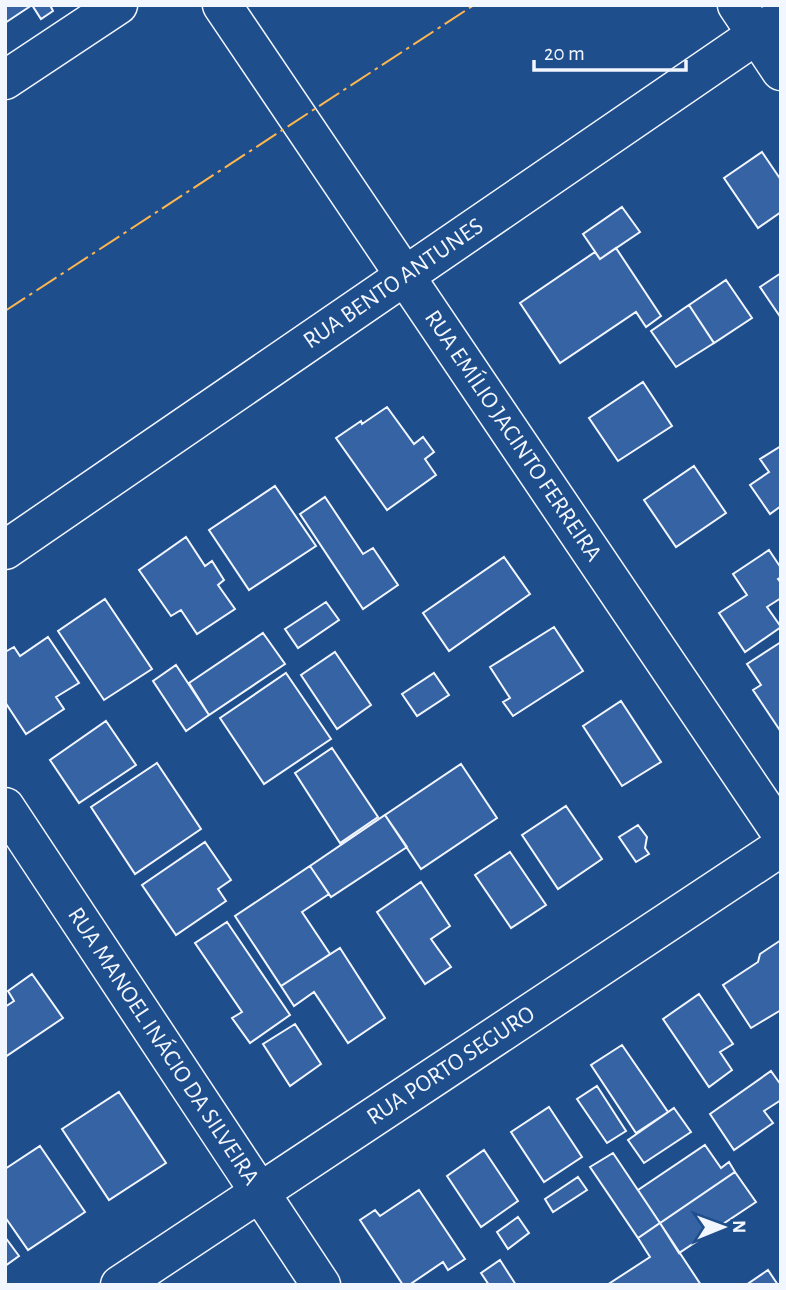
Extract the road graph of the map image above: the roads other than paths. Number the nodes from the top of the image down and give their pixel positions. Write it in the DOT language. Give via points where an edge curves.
graph roads {
  1 [pos="118,5"];
  2 [pos="222,5"];
  3 [pos="758,19"];
  4 [pos="781,71"];
  5 [pos="5,80"];
  6 [pos="405,276"];
  7 [pos="5,550"];
  8 [pos="5,807"];
  9 [pos="781,833"];
  10 [pos="781,847"];
  11 [pos="260,1192"];
  12 [pos="120,1285"];
  13 [pos="321,1285"];
  1 -- 5 [label="street"];
  2 -- 6 [label="street, RUA EMÍLIO JACINTO FERREIRA"];
  3 -- 4 [label="street"];
  3 -- 6 [label="street, RUA BENTO ANTUNES"];
  6 -- 7 [label="street, RUA BENTO ANTUNES"];
  6 -- 9 [label="street, RUA EMÍLIO JACINTO FERREIRA"];
  8 -- 11 [label="street, RUA MANOEL INÁCIO DA SILVEIRA"];
  10 -- 11 [label="street, RUA PORTO SEGURO"];
  11 -- 12 [label="street, RUA PORTO SEGURO"];
  11 -- 13 [label="street, RUA MANOEL INÁCIO DA SILVEIRA"];
}
